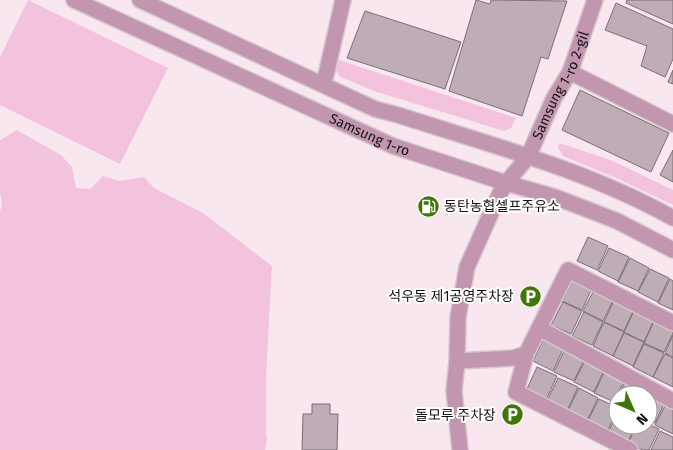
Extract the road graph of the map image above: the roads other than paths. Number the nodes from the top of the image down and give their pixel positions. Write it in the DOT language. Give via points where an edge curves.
graph roads {
  1 [pos="74,0"];
  2 [pos="140,0"];
  3 [pos="343,0"];
  4 [pos="594,0"];
  5 [pos="570,72"];
  6 [pos="322,84"];
  7 [pos="673,124"];
  8 [pos="524,162"];
  9 [pos="506,183"];
  10 [pos="673,218"];
  11 [pos="673,250"];
  12 [pos="673,324"];
  13 [pos="539,328"];
  14 [pos="526,354"];
  15 [pos="457,361"];
  16 [pos="673,401"];
  17 [pos="460,450"];
  18 [pos="630,450"];
  1 -- 9 [label="street, Samsung 1-ro" via="393,146"];
  2 -- 6 [label="street, Samsung 1-ro"];
  3 -- 6 [label="street"];
  4 -- 5 [label="street, Samsung 1-ro 2-gil"];
  5 -- 7 [label="street"];
  5 -- 8 [label="street, Samsung 1-ro 2-gil"];
  6 -- 8 [label="street, Samsung 1-ro" via="375,109 407,117"];
  8 -- 9 [label="street, Samsung 1-ro 2-gil"];
  8 -- 10 [label="street, Samsung 1-ro" via="601,182"];
  9 -- 11 [label="street, Samsung 1-ro" via="617,221"];
  9 -- 15 [label="street, Samsung 1-ro 2-gil" via="467,267 458,317"];
  12 -- 13 [label="street" via="568,270"];
  13 -- 14 [label="street"];
  13 -- 16 [label="street"];
  14 -- 15 [label="street" via="513,358"];
  14 -- 18 [label="street" via="516,392"];
  15 -- 17 [label="street, Samsung 1-ro 2-gil" via="454,391"];
}
